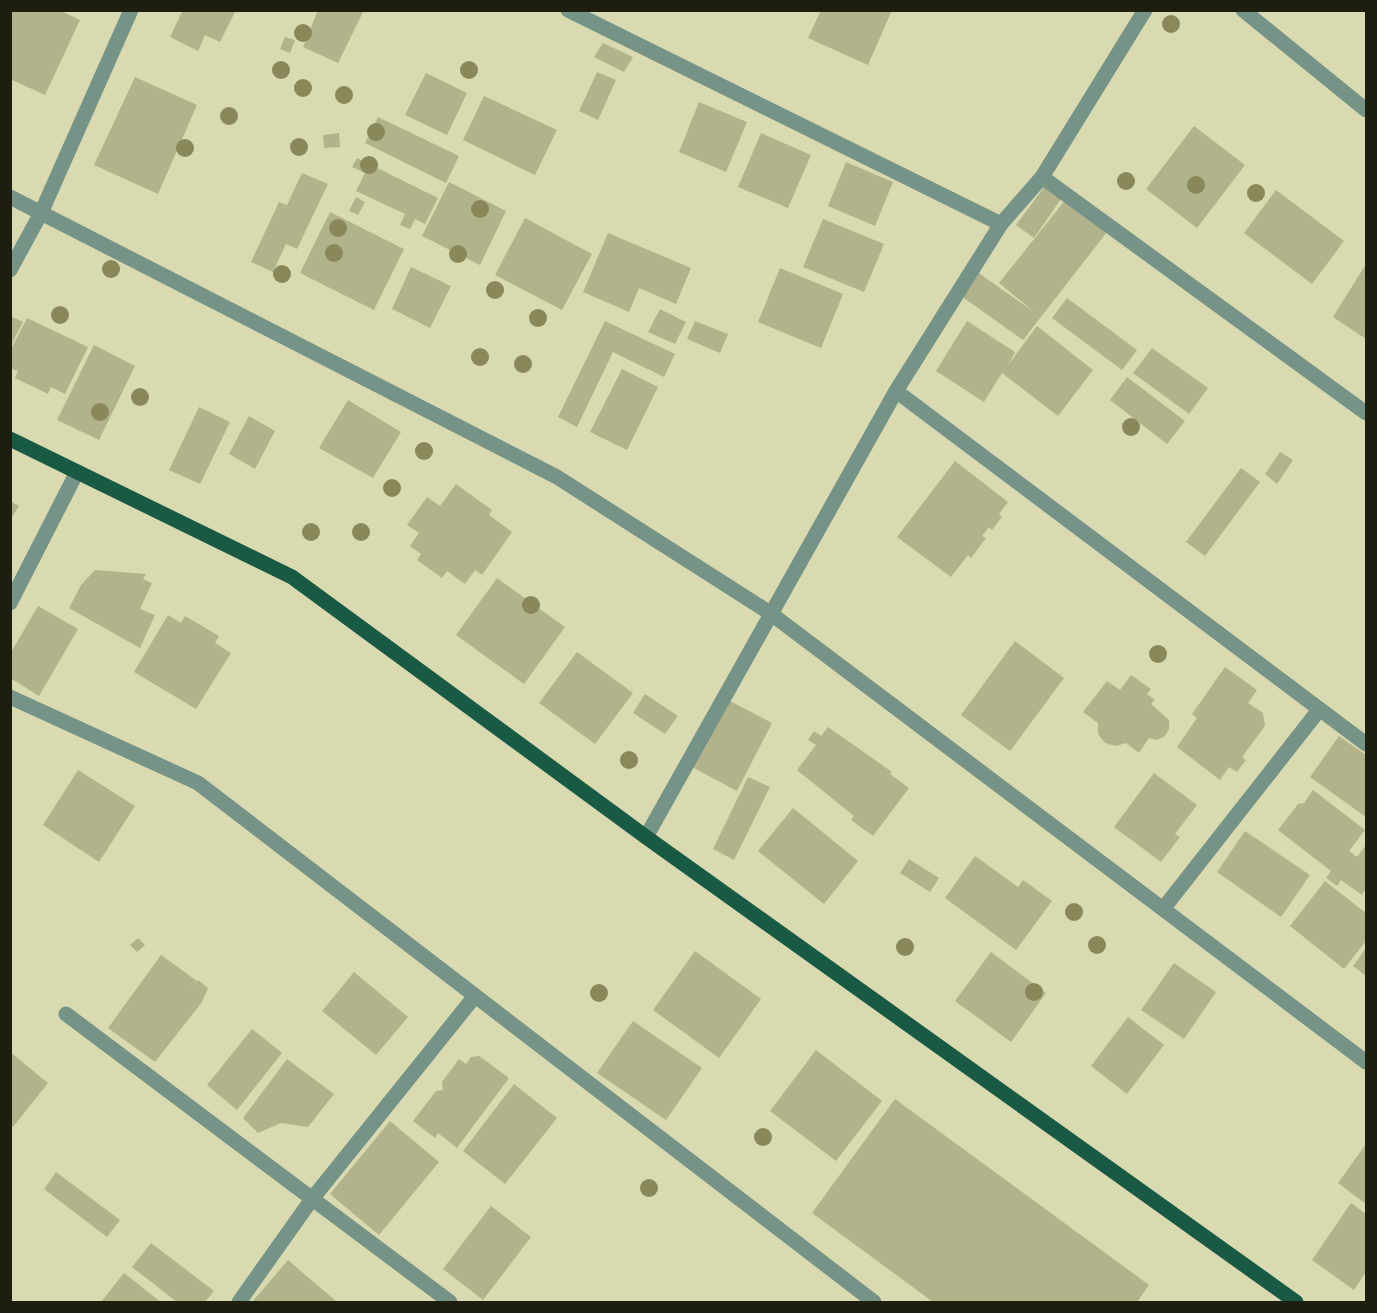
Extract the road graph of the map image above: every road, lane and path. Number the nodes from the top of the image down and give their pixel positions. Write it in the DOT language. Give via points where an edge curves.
graph roads {
  1 [pos="131,10"];
  2 [pos="568,10"];
  3 [pos="1144,10"];
  4 [pos="1244,10"];
  5 [pos="1366,110"];
  6 [pos="1042,177"];
  7 [pos="10,197"];
  8 [pos="41,213"];
  9 [pos="1001,224"];
  10 [pos="10,270"];
  11 [pos="896,391"];
  12 [pos="1366,413"];
  13 [pos="10,439"];
  14 [pos="77,472"];
  15 [pos="10,603"];
  16 [pos="770,613"];
  17 [pos="10,697"];
  18 [pos="1319,710"];
  19 [pos="1366,744"];
  20 [pos="646,837"];
  21 [pos="1163,909"];
  22 [pos="475,996"];
  23 [pos="66,1014"];
  24 [pos="1366,1062"];
  25 [pos="312,1199"];
  26 [pos="239,1302"];
  27 [pos="450,1302"];
  28 [pos="874,1302"];
  29 [pos="1296,1302"];
  1 -- 8 [label="street"];
  2 -- 9 [label="street"];
  3 -- 6 [label="street"];
  4 -- 5 [label="street"];
  6 -- 9 [label="street"];
  6 -- 12 [label="street"];
  7 -- 8 [label="street"];
  8 -- 10 [label="street"];
  8 -- 16 [label="street" via="507,449"];
  9 -- 11 [label="street"];
  11 -- 16 [label="street"];
  11 -- 18 [label="street"];
  13 -- 14 [label="main road"];
  14 -- 15 [label="street"];
  14 -- 20 [label="main road" via="292,577"];
  16 -- 20 [label="street"];
  16 -- 21 [label="street"];
  17 -- 22 [label="street" via="198,783"];
  18 -- 19 [label="street"];
  18 -- 21 [label="street"];
  20 -- 29 [label="main road"];
  21 -- 24 [label="street"];
  22 -- 25 [label="street"];
  22 -- 28 [label="street"];
  23 -- 25 [label="street"];
  25 -- 26 [label="street"];
  25 -- 27 [label="street"];
}
